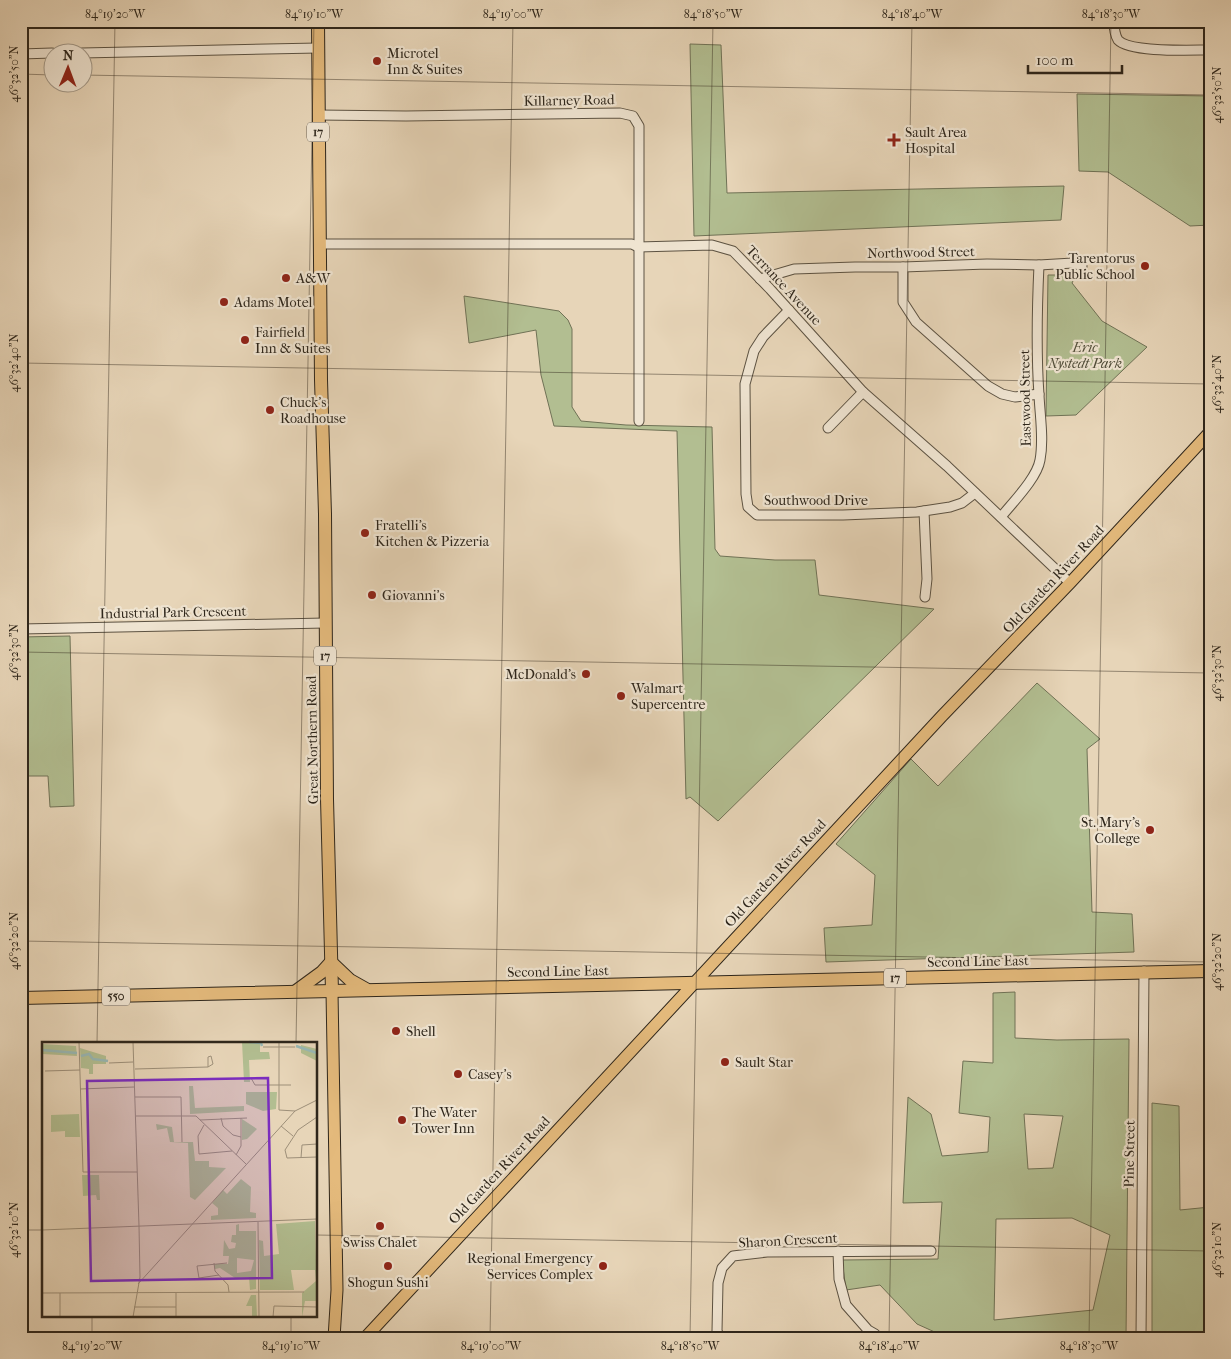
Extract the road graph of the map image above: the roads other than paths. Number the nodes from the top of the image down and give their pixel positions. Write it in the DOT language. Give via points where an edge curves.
graph roads {
  1 [pos="318,21"];
  2 [pos="1114,21"];
  3 [pos="318,48"];
  4 [pos="1210,50"];
  5 [pos="42,53"];
  6 [pos="92,53"];
  7 [pos="21,54"];
  8 [pos="318,116"];
  9 [pos="320,244"];
  10 [pos="638,247"];
  11 [pos="1039,265"];
  12 [pos="1082,266"];
  13 [pos="903,267"];
  14 [pos="760,279"];
  15 [pos="789,310"];
  16 [pos="863,392"];
  17 [pos="1039,394"];
  18 [pos="639,422"];
  19 [pos="828,428"];
  20 [pos="1210,432"];
  21 [pos="975,493"];
  22 [pos="924,511"];
  23 [pos="1002,517"];
  24 [pos="1070,583"];
  25 [pos="925,597"];
  26 [pos="325,622"];
  27 [pos="21,629"];
  28 [pos="331,962"];
  29 [pos="1144,972"];
  30 [pos="1205,972"];
  31 [pos="693,983"];
  32 [pos="332,990"];
  33 [pos="367,990"];
  34 [pos="296,991"];
  35 [pos="21,998"];
  36 [pos="838,1251"];
  37 [pos="931,1252"];
  38 [pos="874,1336"];
  39 [pos="334,1338"];
  40 [pos="365,1338"];
  41 [pos="720,1338"];
  42 [pos="1142,1338"];
  1 -- 3 [label="highway, Great Northern Road / 17"];
  2 -- 4 [label="street" via="1118,40 1126,45 1151,49"];
  3 -- 6 [label="street"];
  3 -- 8 [label="highway, Great Northern Road / 17"];
  5 -- 7 [label="street"];
  8 -- 9 [label="highway, Great Northern Road / 17"];
  8 -- 10 [label="street, Killarney Road" via="620,113 633,116 638,126"];
  9 -- 10 [label="street, Terrance Avenue" via="632,244"];
  9 -- 26 [label="highway, Great Northern Road / 17"];
  10 -- 14 [label="street, Terrance Avenue" via="712,246 733,251"];
  10 -- 18 [label="street, Killarney Road"];
  11 -- 12 [label="street, Northwood Street" via="1073,263"];
  11 -- 13 [label="street, Northwood Street"];
  11 -- 17 [label="street, Eastwood Street"];
  13 -- 14 [label="street, Northwood Street" via="794,269"];
  13 -- 17 [label="street" via="903,302 916,322 988,386 1015,397"];
  14 -- 15 [label="street, Terrance Avenue"];
  15 -- 16 [label="street, Terrance Avenue"];
  15 -- 22 [label="street, Southwood Drive" via="762,337 754,351 745,384 748,507 757,515"];
  16 -- 19 [label="street"];
  16 -- 21 [label="street, Terrance Avenue"];
  17 -- 23 [label="street, Eastwood Street" via="1040,461 1034,475"];
  20 -- 24 [label="main road, Old Garden River Road"];
  21 -- 22 [label="street, Southwood Drive" via="962,503"];
  21 -- 23 [label="street, Terrance Avenue"];
  22 -- 25 [label="street"];
  23 -- 24 [label="street, Terrance Avenue"];
  24 -- 31 [label="main road, Old Garden River Road"];
  26 -- 27 [label="street, Industrial Park Crescent"];
  26 -- 28 [label="highway, Great Northern Road / 17"];
  28 -- 32 [label="highway, Great Northern Road / 17"];
  28 -- 33 [label="highway" via="350,980"];
  28 -- 34 [label="highway"];
  29 -- 30 [label="highway, Second Line East / 17"];
  29 -- 31 [label="highway, Second Line East / 17"];
  29 -- 42 [label="street, Pine Street"];
  31 -- 33 [label="highway, Second Line East / 17"];
  31 -- 40 [label="main road, Old Garden River Road"];
  32 -- 33 [label="highway, Second Line East / 17"];
  32 -- 34 [label="highway, Second Line East / 550"];
  32 -- 39 [label="main road, Great Northern Road" via="337,1290"];
  34 -- 35 [label="highway, Second Line East / 550"];
  36 -- 37 [label="street, Sharon Crescent"];
  36 -- 38 [label="street" via="846,1305"];
  36 -- 41 [label="street, Sharon Crescent" via="733,1256 722,1268 718,1283 717,1331"];
}
